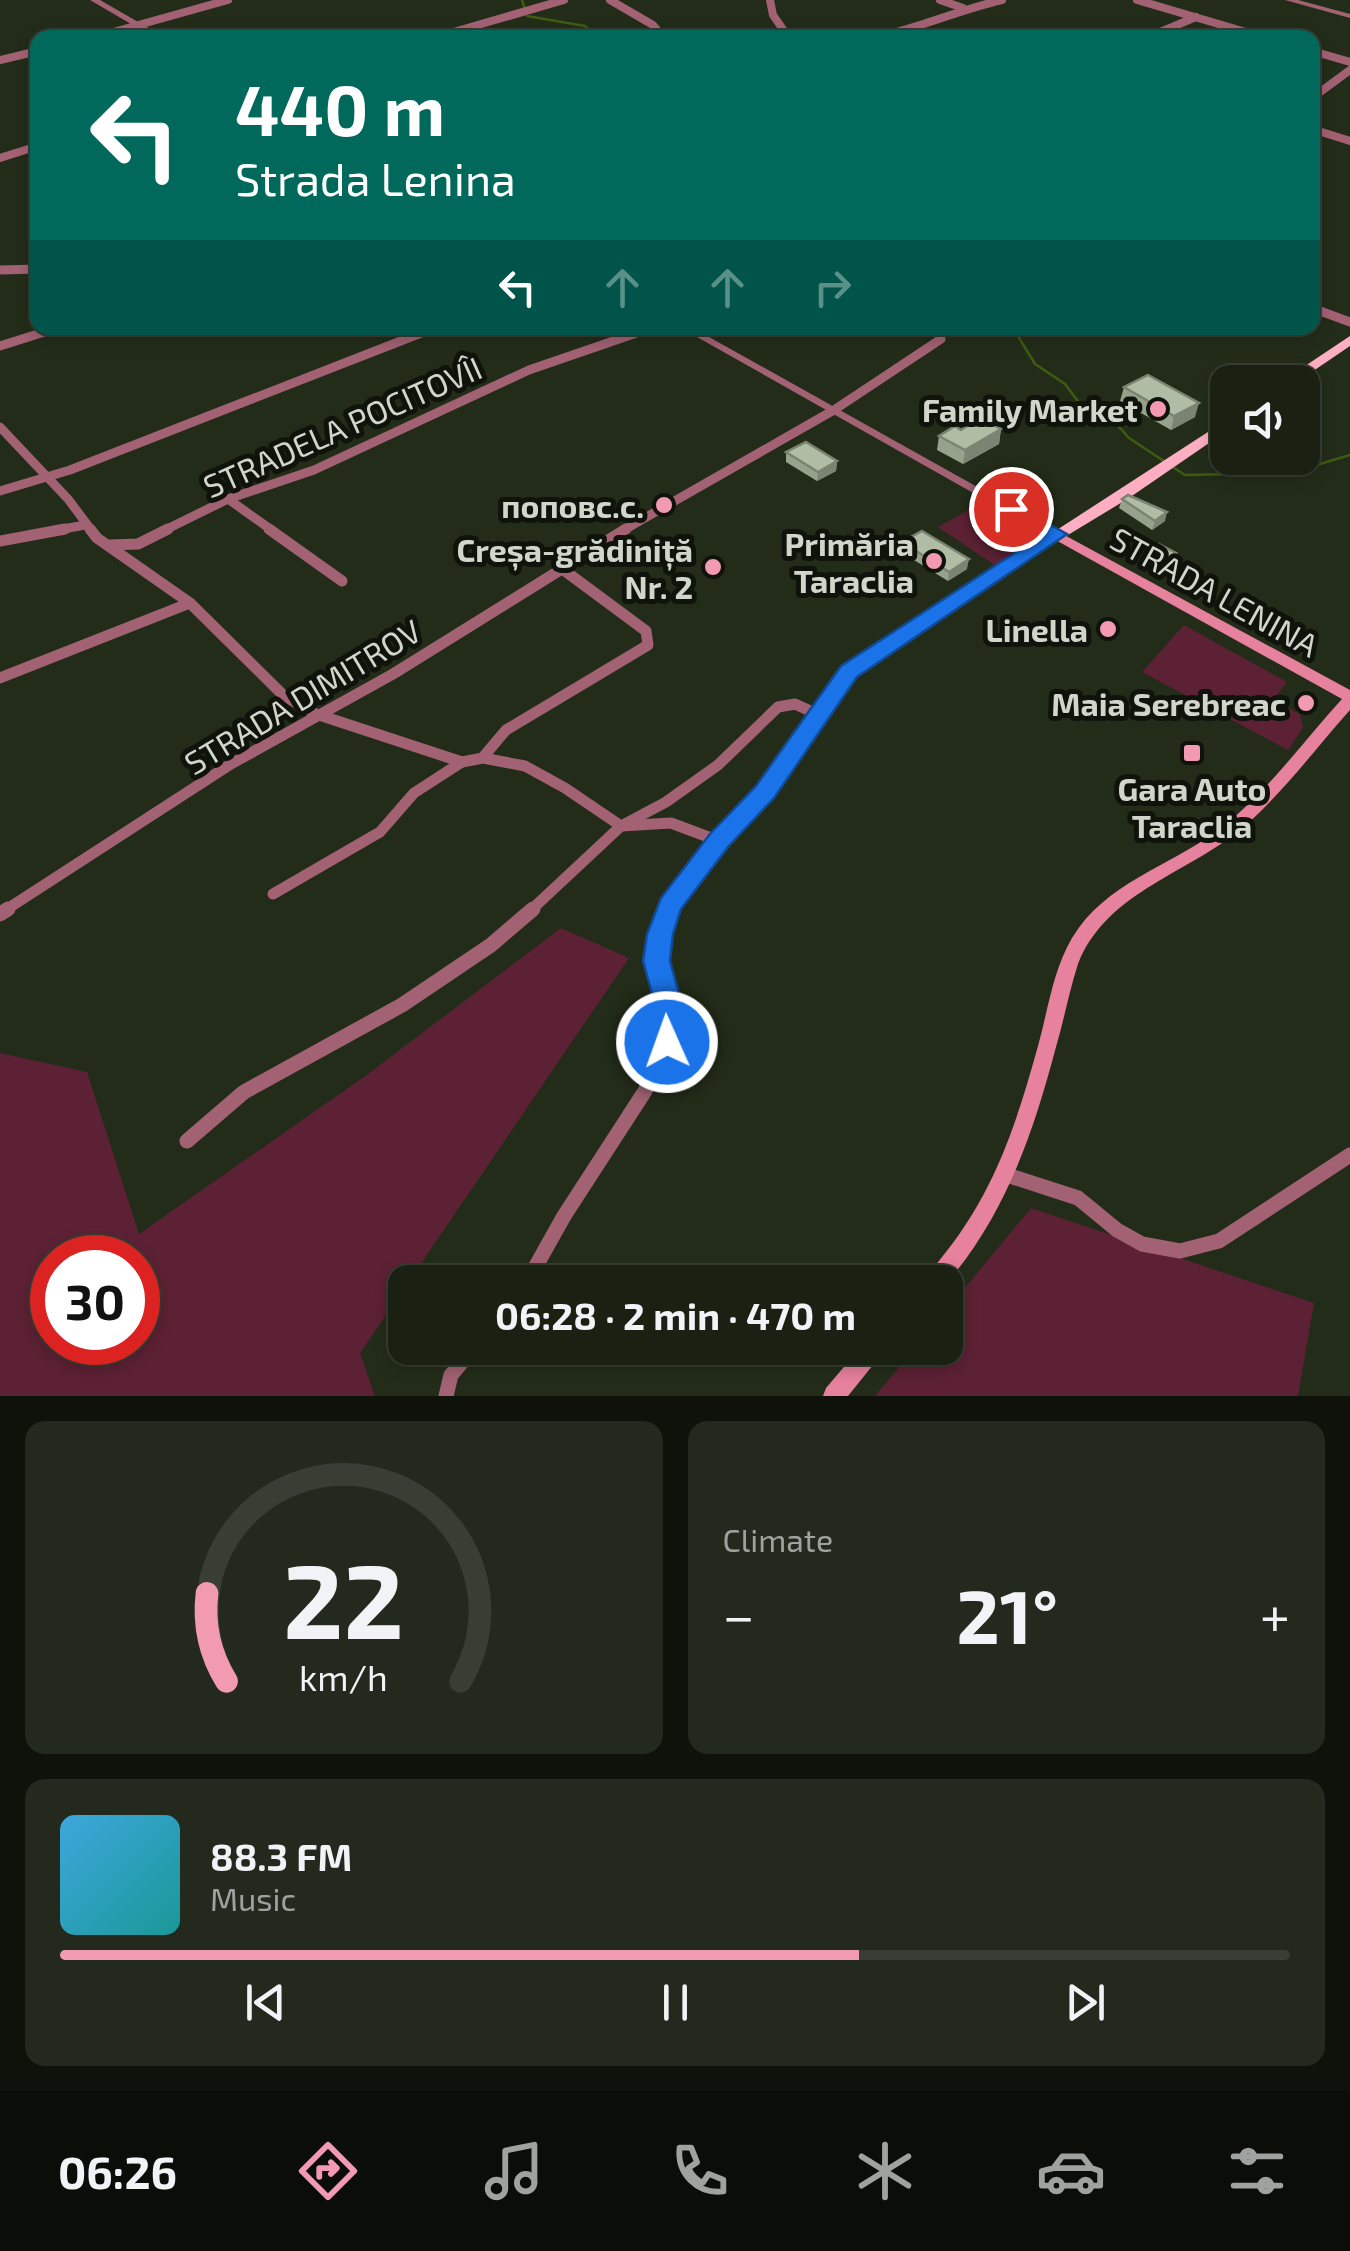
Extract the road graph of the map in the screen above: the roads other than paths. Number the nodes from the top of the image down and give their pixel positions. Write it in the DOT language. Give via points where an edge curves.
graph roads {
  1 [pos="94,0"];
  2 [pos="228,0"];
  3 [pos="564,0"];
  4 [pos="610,0"];
  5 [pos="770,0"];
  6 [pos="940,0"];
  7 [pos="1002,0"];
  8 [pos="1137,0"];
  9 [pos="1289,0"];
  10 [pos="967,10"];
  11 [pos="1350,16"];
  12 [pos="1196,18"];
  13 [pos="140,26"];
  14 [pos="124,30"];
  15 [pos="147,30"];
  16 [pos="464,30"];
  17 [pos="657,30"];
  18 [pos="782,30"];
  19 [pos="907,30"];
  20 [pos="1166,30"];
  21 [pos="1238,30"];
  22 [pos="30,53"];
  23 [pos="1320,53"];
  24 [pos="0,60"];
  25 [pos="1350,62"];
  26 [pos="1350,70"];
  27 [pos="1320,92"];
  28 [pos="1320,132"];
  29 [pos="1350,141"];
  30 [pos="30,149"];
  31 [pos="0,158"];
  32 [pos="30,269"];
  33 [pos="0,270"];
  34 [pos="1320,311"];
  35 [pos="1350,322"];
  36 [pos="35,335"];
  37 [pos="416,335"];
  38 [pos="631,335"];
  39 [pos="699,335"];
  40 [pos="941,339"];
  41 [pos="1350,340"];
  42 [pos="0,346"];
  43 [pos="1313,365"];
  44 [pos="834,410"];
  45 [pos="0,427"];
  46 [pos="1210,435"];
  47 [pos="47,475"];
  48 [pos="0,491"];
  49 [pos="228,499"];
  50 [pos="85,526"];
  51 [pos="1057,534"];
  52 [pos="0,541"];
  53 [pos="108,546"];
  54 [pos="561,568"];
  55 [pos="342,581"];
  56 [pos="190,603"];
  57 [pos="0,678"];
  58 [pos="1350,699"];
  59 [pos="316,714"];
  60 [pos="819,715"];
  61 [pos="484,756"];
  62 [pos="462,762"];
  63 [pos="621,826"];
  64 [pos="719,840"];
  65 [pos="273,894"];
  66 [pos="0,914"];
  67 [pos="187,1141"];
  68 [pos="1350,1155"];
  69 [pos="1007,1175"];
  70 [pos="537,1265"];
  71 [pos="948,1265"];
  72 [pos="456,1365"];
  73 [pos="859,1365"];
  74 [pos="446,1396"];
  75 [pos="834,1396"];
  1 -- 13 [label="street"];
  2 -- 13 [label="street"];
  3 -- 16 [label="street"];
  4 -- 17 [label="street"];
  5 -- 18 [label="street"];
  6 -- 10 [label="street"];
  7 -- 10 [label="street"];
  8 -- 12 [label="street"];
  9 -- 11 [label="street"];
  10 -- 19 [label="street"];
  12 -- 20 [label="street"];
  12 -- 21 [label="street"];
  13 -- 14 [label="street"];
  13 -- 15 [label="street"];
  22 -- 24 [label="street"];
  23 -- 25 [label="street"];
  26 -- 27 [label="street"];
  28 -- 29 [label="street"];
  30 -- 31 [label="street"];
  32 -- 33 [label="street"];
  34 -- 35 [label="street"];
  36 -- 42 [label="street"];
  37 -- 47 [label="street"];
  38 -- 49 [label="street, STRADELA POCITOVÎI" via="529,370 331,463"];
  39 -- 44 [label="street, STRADA LENINA"];
  40 -- 44 [label="street, STRADA DIMITROV"];
  41 -- 43 [label="main road"];
  44 -- 51 [label="street, STRADA LENINA"];
  44 -- 54 [label="street, STRADA DIMITROV"];
  45 -- 47 [label="street"];
  46 -- 51 [label="main road"];
  47 -- 48 [label="street"];
  47 -- 50 [label="street"];
  49 -- 53 [label="street, STRADELA POCITOVÎI" via="138,544"];
  49 -- 55 [label="street"];
  50 -- 52 [label="street"];
  50 -- 53 [label="street"];
  51 -- 58 [label="main road, STRADA LENINA"];
  51 -- 60 [label="street" via="858,663"];
  53 -- 56 [label="street"];
  54 -- 59 [label="street, STRADA DIMITROV" via="394,674"];
  54 -- 61 [label="street" via="648,636 646,649 506,730"];
  56 -- 57 [label="street"];
  56 -- 59 [label="street" via="284,696"];
  58 -- 69 [label="main road" via="1242,820 1116,900 1092,924 1068,972"];
  59 -- 62 [label="street"];
  59 -- 66 [label="street, STRADA DIMITROV"];
  60 -- 63 [label="street" via="796,704 778,707 718,765"];
  60 -- 64 [label="street" via="765,792"];
  61 -- 62 [label="street"];
  61 -- 63 [label="street" via="528,768"];
  62 -- 65 [label="street" via="414,792 380,832"];
  63 -- 64 [label="street" via="668,820"];
  63 -- 67 [label="street" via="491,945 402,1005 244,1092"];
  64 -- 70 [label="street" via="670,905 660,934 656,961 668,1001 667,1042 645,1091"];
  68 -- 69 [label="street" via="1219,1241 1178,1252 1148,1248 1115,1229 1094,1206"];
  69 -- 71 [label="main road" via="988,1214"];
  72 -- 74 [label="street"];
  73 -- 75 [label="main road"];
}
